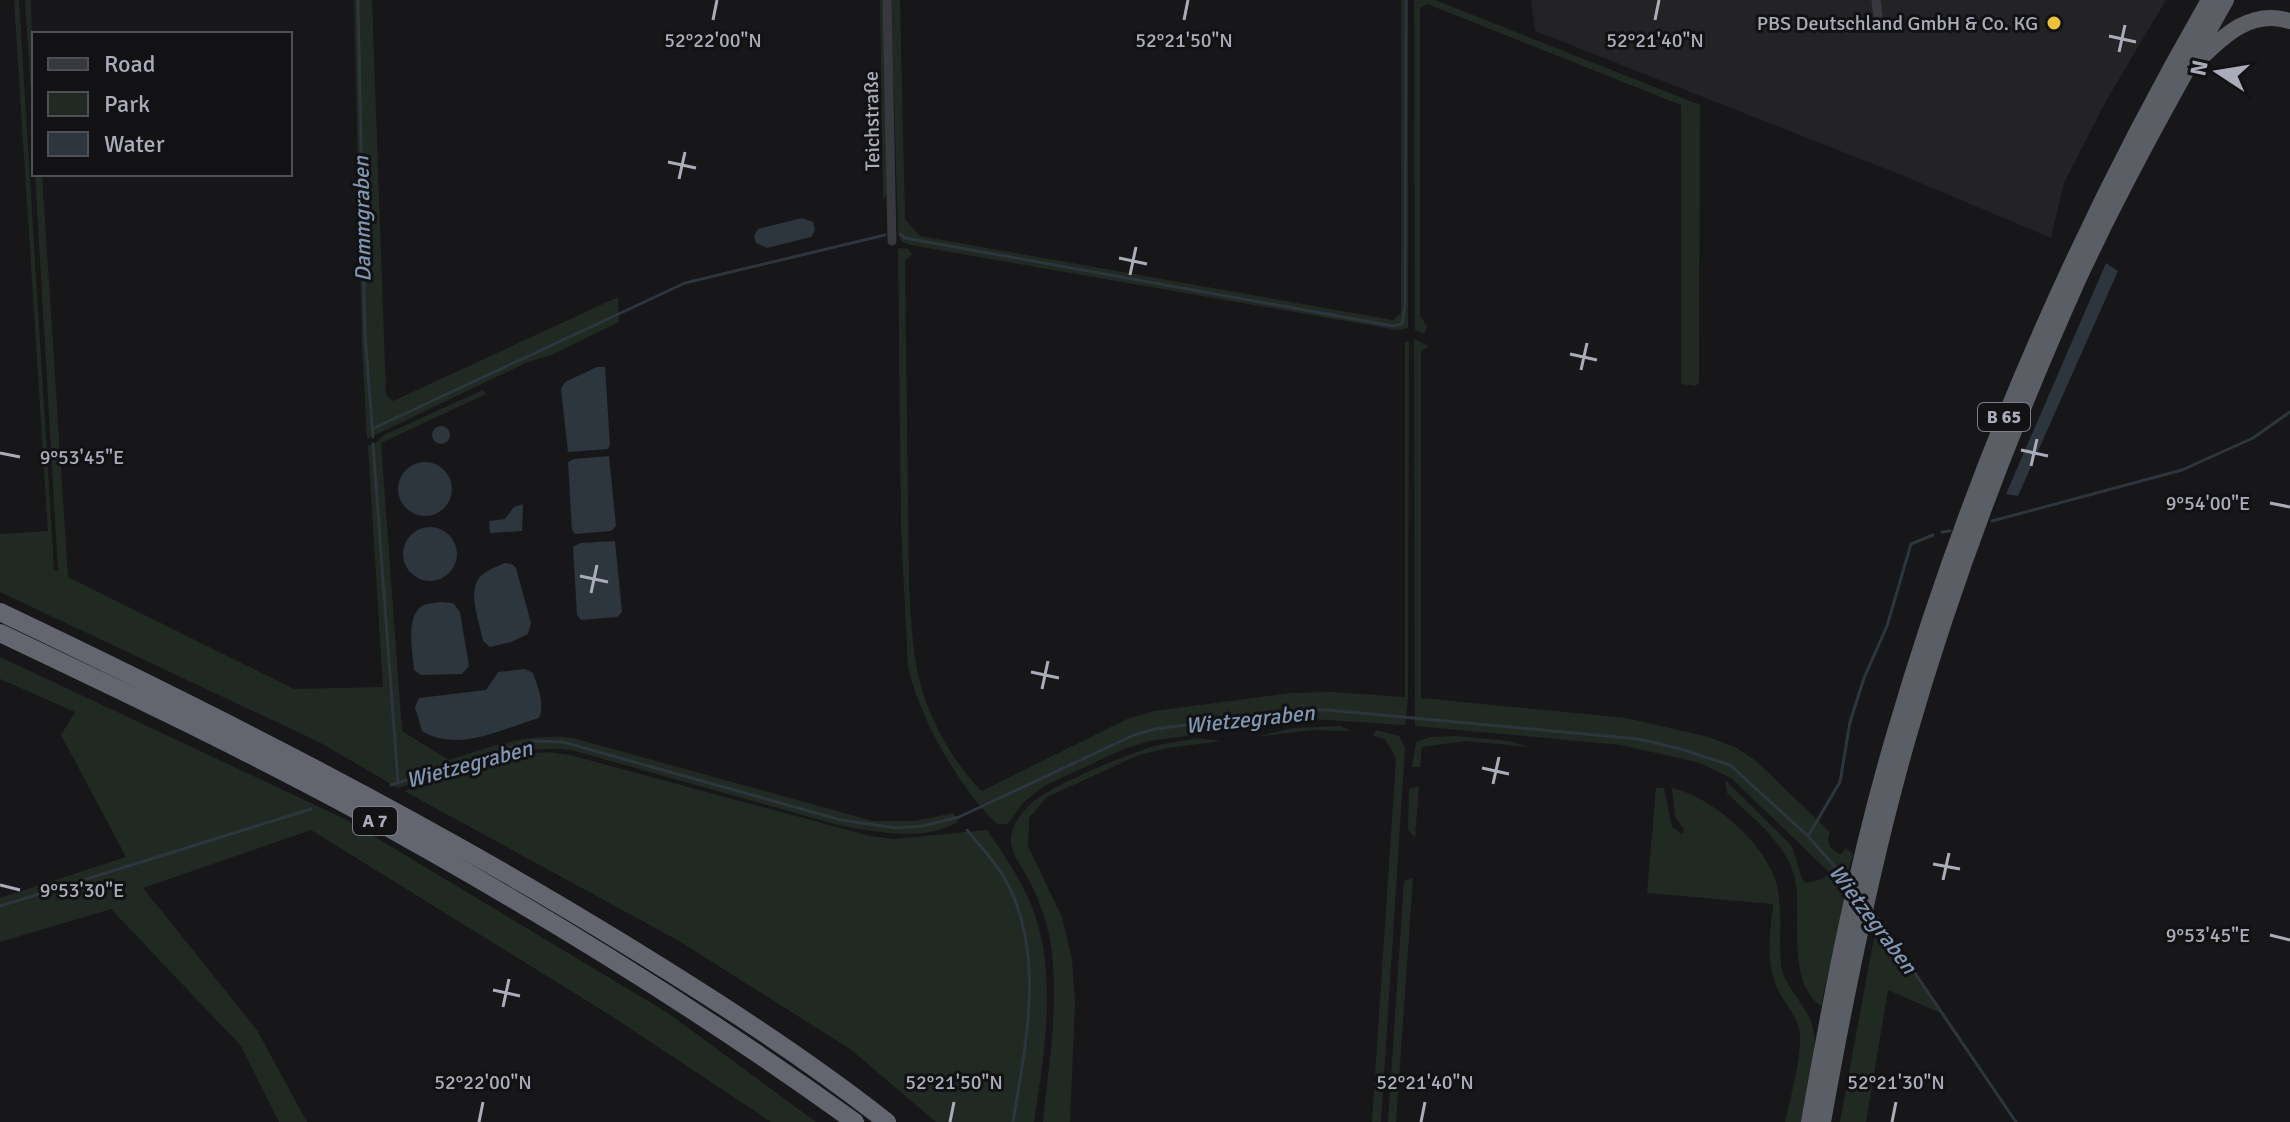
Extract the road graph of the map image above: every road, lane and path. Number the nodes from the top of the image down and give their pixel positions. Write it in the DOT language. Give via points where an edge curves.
graph roads {
  1 [pos="887,0"];
  2 [pos="1876,0"];
  3 [pos="2209,0"];
  4 [pos="2226,0"];
  5 [pos="2290,21"];
  6 [pos="1879,25"];
  7 [pos="2184,76"];
  8 [pos="892,241"];
  9 [pos="0,612"];
  10 [pos="0,633"];
  11 [pos="1868,863"];
  12 [pos="1856,911"];
  13 [pos="855,1122"];
  14 [pos="887,1122"];
  15 [pos="1809,1122"];
  16 [pos="1823,1122"];
  1 -- 8 [label="street, Teichstraße"];
  2 -- 6 [label="street"];
  3 -- 11 [label="highway, B 65" via="2115,173 2013,394 1894,733"];
  4 -- 7 [label="highway, B 65"];
  5 -- 7 [label="highway" via="2265,17 2234,28"];
  7 -- 11 [label="highway, B 65" via="2080,277 2020,416 1945,619"];
  9 -- 14 [label="highway, A 7" via="256,737 489,864 720,1005"];
  10 -- 13 [label="highway, A 7" via="248,754 464,870 736,1037"];
  11 -- 12 [label="highway, B 65"];
  12 -- 15 [label="highway, B 65"];
  12 -- 16 [label="highway, B 65"];
}
